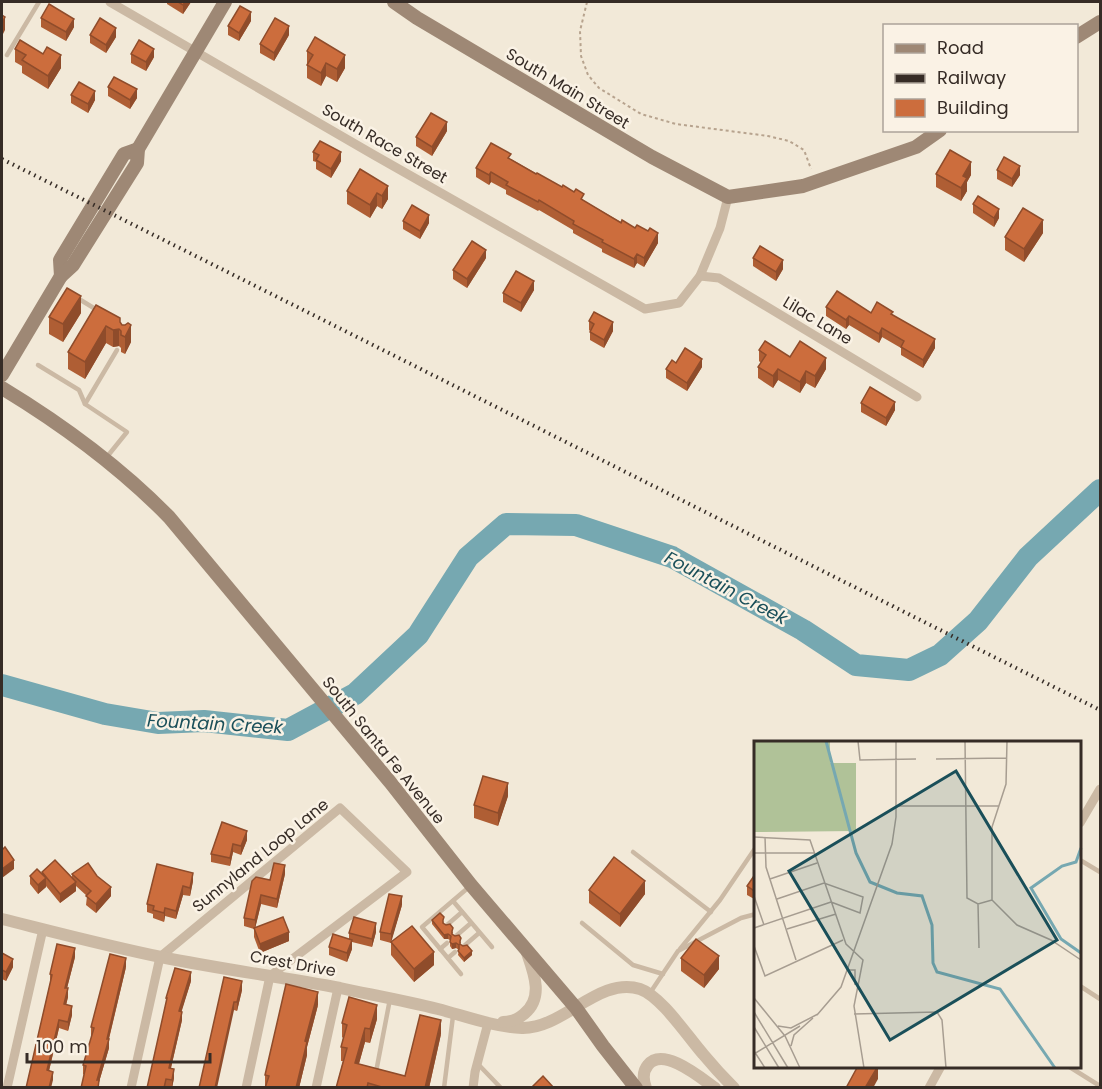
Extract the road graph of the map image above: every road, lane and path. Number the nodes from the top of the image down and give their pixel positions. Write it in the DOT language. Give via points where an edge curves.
graph roads {
  1 [pos="39,2"];
  2 [pos="110,2"];
  3 [pos="225,2"];
  4 [pos="394,2"];
  5 [pos="587,2"];
  6 [pos="1101,22"];
  7 [pos="1078,36"];
  8 [pos="195,51"];
  9 [pos="7,55"];
  10 [pos="937,132"];
  11 [pos="815,182"];
  12 [pos="728,197"];
  13 [pos="700,276"];
  14 [pos="79,299"];
  15 [pos="99,311"];
  16 [pos="117,350"];
  17 [pos="38,365"];
  18 [pos="2,375"];
  19 [pos="2,388"];
  20 [pos="917,397"];
  21 [pos="85,404"];
  22 [pos="105,459"];
  23 [pos="1101,789"];
  24 [pos="1081,821"];
  25 [pos="754,850"];
  26 [pos="633,852"];
  27 [pos="1081,861"];
  28 [pos="1101,872"];
  29 [pos="471,885"];
  30 [pos="453,901"];
  31 [pos="462,912"];
  32 [pos="711,912"];
  33 [pos="754,915"];
  34 [pos="2,919"];
  35 [pos="471,923"];
  36 [pos="582,923"];
  37 [pos="447,925"];
  38 [pos="43,929"];
  39 [pos="439,932"];
  40 [pos="480,933"];
  41 [pos="456,936"];
  42 [pos="431,938"];
  43 [pos="447,943"];
  44 [pos="464,946"];
  45 [pos="492,947"];
  46 [pos="440,949"];
  47 [pos="526,949"];
  48 [pos="678,951"];
  49 [pos="455,952"];
  50 [pos="160,957"];
  51 [pos="448,958"];
  52 [pos="461,974"];
  53 [pos="663,974"];
  54 [pos="270,976"];
  55 [pos="1081,987"];
  56 [pos="338,988"];
  57 [pos="650,993"];
  58 [pos="390,999"];
  59 [pos="1101,999"];
  60 [pos="576,1008"];
  61 [pos="454,1013"];
  62 [pos="488,1023"];
  63 [pos="477,1063"];
  64 [pos="940,1068"];
  65 [pos="1071,1068"];
  66 [pos="376,1072"];
  67 [pos="1101,1086"];
  68 [pos="7,1088"];
  69 [pos="131,1088"];
  70 [pos="246,1088"];
  71 [pos="316,1088"];
  72 [pos="444,1088"];
  73 [pos="473,1088"];
  74 [pos="501,1088"];
  75 [pos="636,1088"];
  76 [pos="646,1088"];
  77 [pos="715,1088"];
  78 [pos="734,1088"];
  79 [pos="929,1088"];
  1 -- 9 [label="lane"];
  2 -- 8 [label="street, South Race Street"];
  3 -- 8 [label="main road"];
  4 -- 12 [label="main road, South Main Street" via="652,157"];
  5 -- 11 [label="path" via="580,31 581,56 588,75 599,88 641,114 676,124 789,141 804,150"];
  6 -- 7 [label="main road"];
  8 -- 13 [label="street, South Race Street" via="645,309 679,303"];
  8 -- 18 [label="main road" via="138,149 137,163 73,265 61,276"];
  10 -- 11 [label="main road" via="916,147"];
  11 -- 12 [label="main road"];
  12 -- 13 [label="street"];
  13 -- 20 [label="street, Lilac Lane" via="719,278"];
  14 -- 15 [label="lane"];
  16 -- 21 [label="lane"];
  17 -- 21 [label="lane" via="79,390"];
  19 -- 22 [label="main road, South Santa Fe Avenue"];
  21 -- 22 [label="lane" via="127,432"];
  22 -- 29 [label="main road, South Santa Fe Avenue" via="186,535"];
  23 -- 24 [label="street"];
  25 -- 32 [label="lane"];
  26 -- 32 [label="lane"];
  27 -- 28 [label="lane"];
  29 -- 30 [label="lane"];
  29 -- 47 [label="main road, South Santa Fe Avenue"];
  30 -- 31 [label="lane"];
  30 -- 42 [label="lane" via="422,927"];
  31 -- 35 [label="lane"];
  31 -- 37 [label="lane"];
  32 -- 48 [label="lane"];
  33 -- 48 [label="lane"];
  34 -- 38 [label="street, Crest Drive"];
  35 -- 40 [label="lane"];
  35 -- 41 [label="lane"];
  36 -- 53 [label="lane" via="633,965"];
  38 -- 50 [label="street, Crest Drive"];
  38 -- 68 [label="street"];
  39 -- 42 [label="lane"];
  40 -- 44 [label="lane"];
  40 -- 45 [label="lane"];
  42 -- 46 [label="lane"];
  43 -- 46 [label="lane"];
  46 -- 51 [label="lane"];
  47 -- 60 [label="main road, South Santa Fe Avenue"];
  47 -- 62 [label="street" via="536,983 529,1011 511,1022"];
  48 -- 53 [label="lane"];
  49 -- 51 [label="lane"];
  50 -- 54 [label="street, Crest Drive"];
  50 -- 54 [label="street, Sunnyland Loop Lane" via="340,808 407,872"];
  50 -- 69 [label="street"];
  51 -- 52 [label="lane"];
  53 -- 57 [label="lane"];
  54 -- 56 [label="street, Crest Drive"];
  54 -- 70 [label="street"];
  55 -- 59 [label="lane"];
  56 -- 58 [label="street, Crest Drive"];
  56 -- 71 [label="street"];
  57 -- 60 [label="street" via="628,987 614,989"];
  57 -- 78 [label="street"];
  58 -- 61 [label="street, Crest Drive"];
  58 -- 66 [label="lane"];
  60 -- 62 [label="street, Crest Drive" via="533,1027"];
  60 -- 75 [label="main road, South Santa Fe Avenue"];
  61 -- 62 [label="street, Crest Drive"];
  61 -- 72 [label="lane"];
  62 -- 63 [label="street"];
  63 -- 73 [label="street"];
  63 -- 74 [label="lane"];
  64 -- 79 [label="street"];
  65 -- 67 [label="lane"];
  76 -- 77 [label="street" via="643,1074 657,1058 687,1069"];
}
